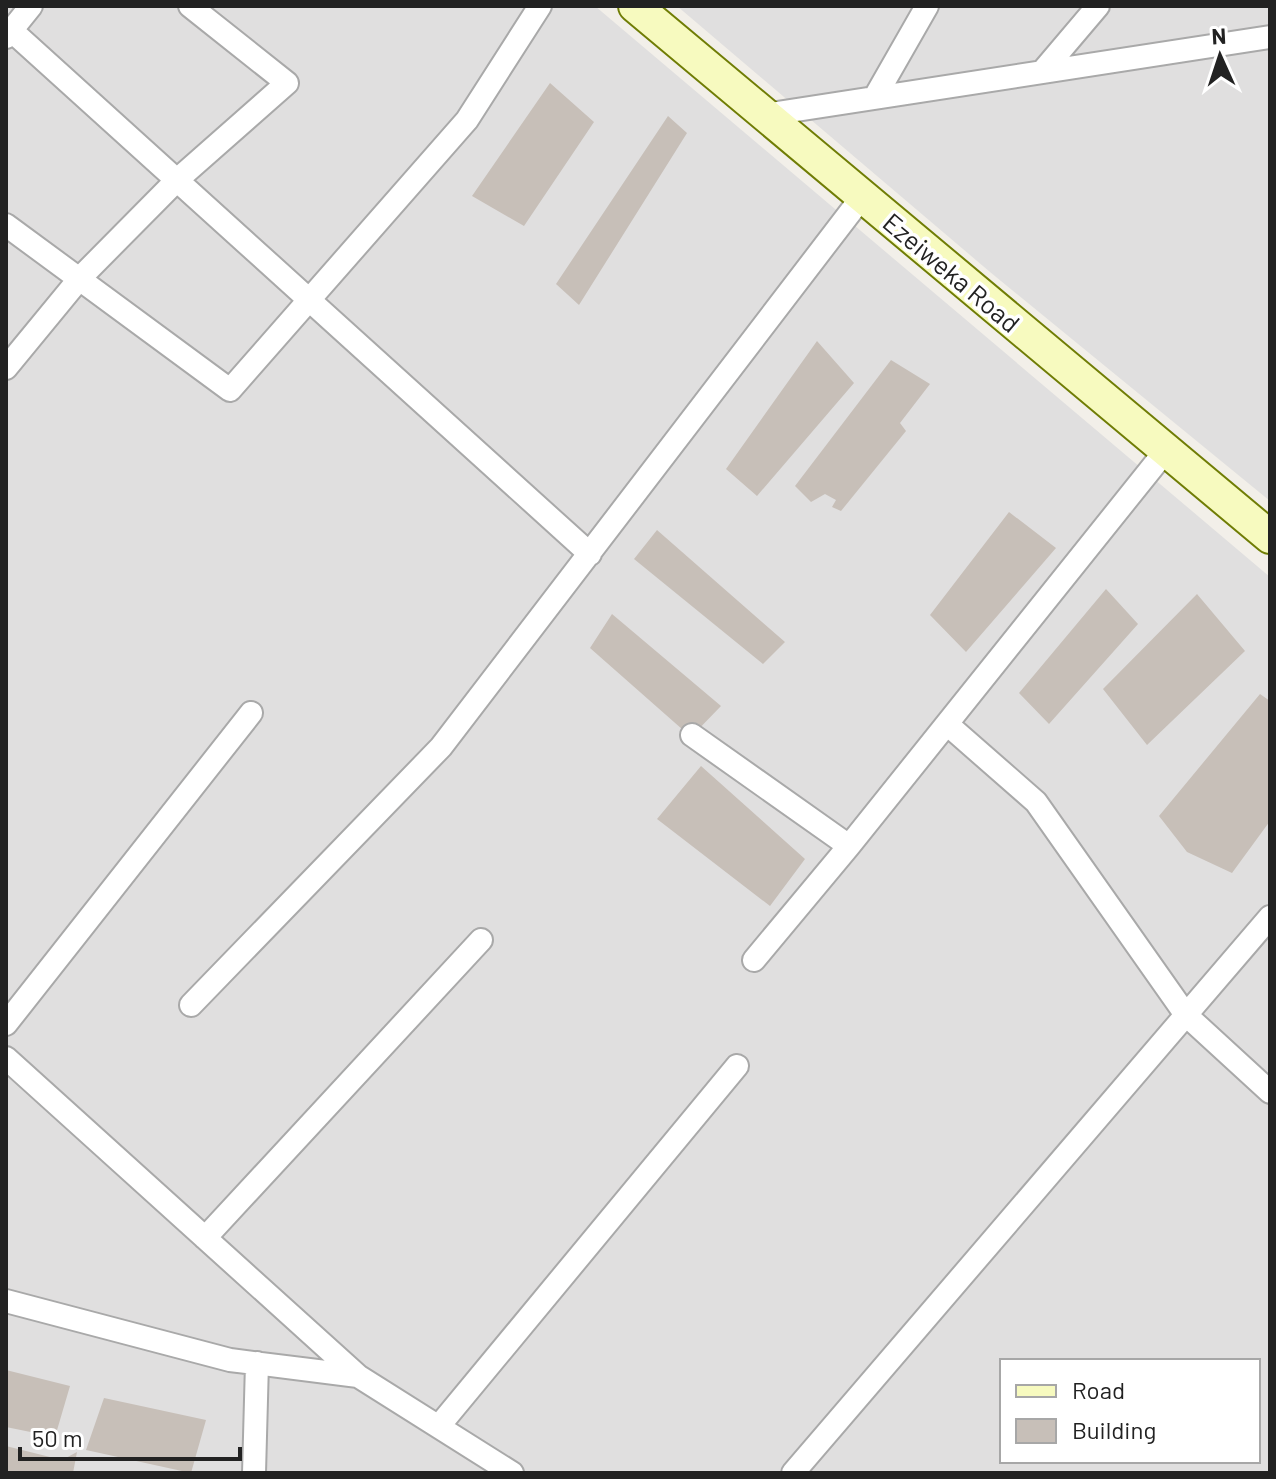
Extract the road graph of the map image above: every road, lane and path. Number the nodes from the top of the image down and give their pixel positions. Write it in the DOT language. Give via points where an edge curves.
graph roads {
  1 [pos="31,6"];
  2 [pos="190,6"];
  3 [pos="540,6"];
  4 [pos="635,6"];
  5 [pos="927,6"];
  6 [pos="1098,6"];
  7 [pos="9,34"];
  8 [pos="1270,37"];
  9 [pos="1042,72"];
  10 [pos="875,97"];
  11 [pos="764,115"];
  12 [pos="177,180"];
  13 [pos="862,197"];
  14 [pos="6,225"];
  15 [pos="80,278"];
  16 [pos="309,300"];
  17 [pos="6,368"];
  18 [pos="1167,449"];
  19 [pos="1270,537"];
  20 [pos="590,554"];
  21 [pos="251,713"];
  22 [pos="947,724"];
  23 [pos="692,735"];
  24 [pos="849,846"];
  25 [pos="1270,917"];
  26 [pos="481,940"];
  27 [pos="754,960"];
  28 [pos="191,1005"];
  29 [pos="1186,1015"];
  30 [pos="6,1024"];
  31 [pos="6,1058"];
  32 [pos="737,1066"];
  33 [pos="1270,1092"];
  34 [pos="205,1238"];
  35 [pos="6,1301"];
  36 [pos="257,1363"];
  37 [pos="358,1376"];
  38 [pos="439,1426"];
  39 [pos="254,1473"];
  40 [pos="512,1473"];
  41 [pos="793,1473"];
  1 -- 7 [label="street"];
  2 -- 12 [label="street" via="287,83"];
  3 -- 16 [label="street" via="467,120"];
  4 -- 11 [label="main road, Ezeiweka Road"];
  5 -- 10 [label="street"];
  6 -- 9 [label="street"];
  7 -- 12 [label="street"];
  8 -- 9 [label="street"];
  9 -- 10 [label="street"];
  10 -- 11 [label="street"];
  11 -- 13 [label="main road, Ezeiweka Road"];
  12 -- 15 [label="street"];
  12 -- 16 [label="street"];
  13 -- 18 [label="main road, Ezeiweka Road"];
  13 -- 20 [label="street"];
  14 -- 15 [label="street"];
  15 -- 16 [label="street" via="230,390"];
  15 -- 17 [label="street"];
  16 -- 20 [label="street"];
  18 -- 19 [label="main road, Ezeiweka Road"];
  18 -- 22 [label="street"];
  20 -- 28 [label="street" via="441,747"];
  21 -- 30 [label="street"];
  22 -- 24 [label="street"];
  22 -- 29 [label="street" via="1036,802"];
  23 -- 24 [label="street"];
  24 -- 27 [label="street"];
  25 -- 29 [label="street"];
  26 -- 34 [label="street"];
  29 -- 33 [label="street"];
  29 -- 41 [label="street"];
  31 -- 34 [label="street"];
  32 -- 38 [label="street"];
  34 -- 37 [label="street"];
  35 -- 36 [label="street"];
  36 -- 37 [label="street"];
  36 -- 39 [label="street"];
  37 -- 38 [label="street"];
  38 -- 40 [label="street"];
}
